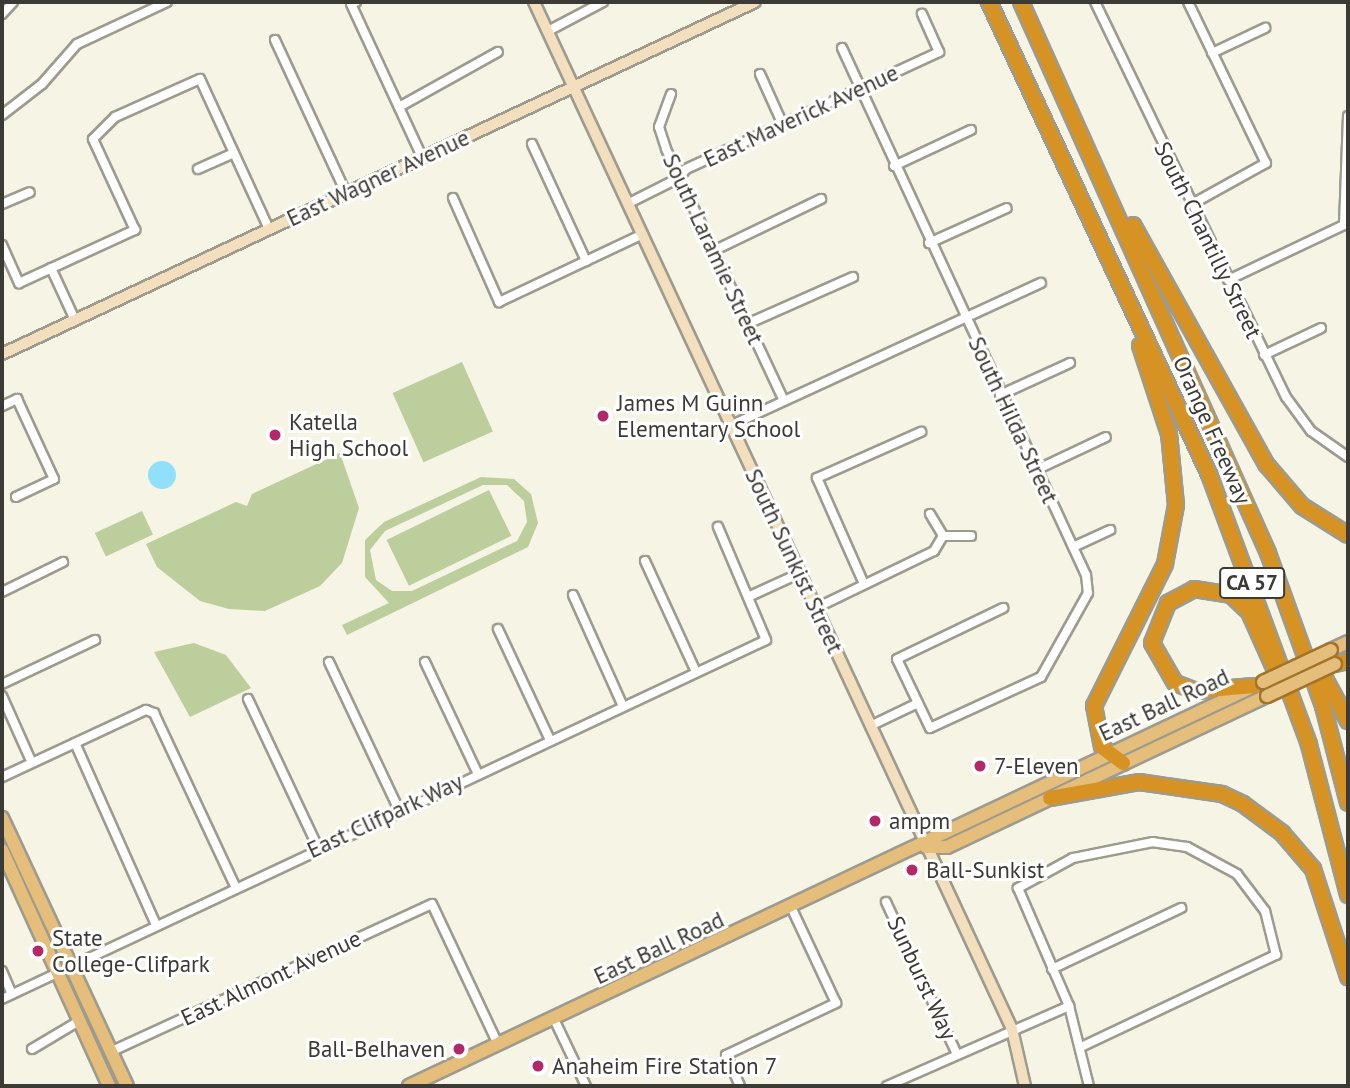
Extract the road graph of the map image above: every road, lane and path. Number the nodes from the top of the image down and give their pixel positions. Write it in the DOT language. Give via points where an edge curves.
graph roads {
  1 [pos="13,2"];
  2 [pos="167,2"];
  3 [pos="534,2"];
  4 [pos="603,2"];
  5 [pos="755,2"];
  6 [pos="989,2"];
  7 [pos="1021,2"];
  8 [pos="1095,2"];
  9 [pos="1188,2"];
  10 [pos="354,3"];
  11 [pos="2,14"];
  12 [pos="922,14"];
  13 [pos="1265,28"];
  14 [pos="548,31"];
  15 [pos="275,40"];
  16 [pos="842,48"];
  17 [pos="498,52"];
  18 [pos="1212,53"];
  19 [pos="760,74"];
  20 [pos="574,86"];
  21 [pos="859,91"];
  22 [pos="671,94"];
  23 [pos="399,107"];
  24 [pos="2,115"];
  25 [pos="1348,116"];
  26 [pos="783,125"];
  27 [pos="971,130"];
  28 [pos="532,144"];
  29 [pos="1088,144"];
  30 [pos="234,153"];
  31 [pos="422,157"];
  32 [pos="894,166"];
  33 [pos="198,169"];
  34 [pos="679,178"];
  35 [pos="30,191"];
  36 [pos="346,193"];
  37 [pos="453,198"];
  38 [pos="821,199"];
  39 [pos="629,203"];
  40 [pos="2,204"];
  41 [pos="1192,204"];
  42 [pos="1007,208"];
  43 [pos="269,229"];
  44 [pos="643,234"];
  45 [pos="929,243"];
  46 [pos="2,245"];
  47 [pos="713,251"];
  48 [pos="586,261"];
  49 [pos="51,268"];
  50 [pos="853,277"];
  51 [pos="1228,280"];
  52 [pos="1041,284"];
  53 [pos="1119,285"];
  54 [pos="965,318"];
  55 [pos="75,320"];
  56 [pos="747,324"];
  57 [pos="1321,328"];
  58 [pos="2,355"];
  59 [pos="1264,355"];
  60 [pos="1070,363"];
  61 [pos="1000,395"];
  62 [pos="784,401"];
  63 [pos="2,406"];
  64 [pos="732,425"];
  65 [pos="921,432"];
  66 [pos="1106,437"];
  67 [pos="1348,457"];
  68 [pos="1036,470"];
  69 [pos="16,497"];
  70 [pos="930,514"];
  71 [pos="718,527"];
  72 [pos="1110,530"];
  73 [pos="1348,535"];
  74 [pos="943,536"];
  75 [pos="971,536"];
  76 [pos="1073,547"];
  77 [pos="1268,553"];
  78 [pos="645,561"];
  79 [pos="63,562"];
  80 [pos="800,573"];
  81 [pos="864,584"];
  82 [pos="2,592"];
  83 [pos="573,595"];
  84 [pos="750,596"];
  85 [pos="816,608"];
  86 [pos="1003,608"];
  87 [pos="498,629"];
  88 [pos="95,640"];
  89 [pos="1348,642"];
  90 [pos="1341,658"];
  91 [pos="329,662"];
  92 [pos="425,662"];
  93 [pos="696,672"];
  94 [pos="2,684"];
  95 [pos="1258,684"];
  96 [pos="2,696"];
  97 [pos="248,699"];
  98 [pos="918,703"];
  99 [pos="623,706"];
  100 [pos="1348,721"];
  101 [pos="870,726"];
  102 [pos="550,740"];
  103 [pos="75,743"];
  104 [pos="1309,745"];
  105 [pos="1107,755"];
  106 [pos="32,763"];
  107 [pos="1123,763"];
  108 [pos="478,774"];
  109 [pos="2,777"];
  110 [pos="1050,798"];
  111 [pos="1348,803"];
  112 [pos="399,810"];
  113 [pos="2,818"];
  114 [pos="926,847"];
  115 [pos="318,848"];
  116 [pos="2,850"];
  117 [pos="236,886"];
  118 [pos="1348,895"];
  119 [pos="886,902"];
  120 [pos="1181,908"];
  121 [pos="792,909"];
  122 [pos="155,923"];
  123 [pos="70,963"];
  124 [pos="1052,969"];
  125 [pos="56,970"];
  126 [pos="2,971"];
  127 [pos="1348,977"];
  128 [pos="12,994"];
  129 [pos="2,999"];
  130 [pos="1069,1006"];
  131 [pos="554,1019"];
  132 [pos="79,1021"];
  133 [pos="1012,1029"];
  134 [pos="498,1044"];
  135 [pos="1081,1047"];
  136 [pos="32,1049"];
  137 [pos="110,1052"];
  138 [pos="957,1054"];
  139 [pos="109,1086"];
  140 [pos="127,1086"];
  141 [pos="409,1086"];
  142 [pos="586,1086"];
  143 [pos="740,1086"];
  144 [pos="887,1086"];
  145 [pos="1025,1086"];
  146 [pos="1089,1086"];
  1 -- 11 [label="street"];
  2 -- 24 [label="street" via="77,44 42,84"];
  3 -- 14 [label="street, South Sunkist Street"];
  4 -- 14 [label="street"];
  5 -- 20 [label="street, East Wagner Avenue"];
  6 -- 53 [label="highway, Orange Freeway / CA 57"];
  7 -- 29 [label="highway, Orange Freeway / CA 57"];
  8 -- 41 [label="street, South Chantilly Street"];
  9 -- 18 [label="street"];
  10 -- 23 [label="street"];
  12 -- 21 [label="street, East Maverick Avenue" via="939,52"];
  13 -- 18 [label="street"];
  14 -- 20 [label="street, South Sunkist Street"];
  15 -- 36 [label="street"];
  16 -- 21 [label="street, South Hilda Street"];
  17 -- 23 [label="street"];
  18 -- 41 [label="street" via="1265,166"];
  19 -- 26 [label="street"];
  20 -- 31 [label="street, East Wagner Avenue"];
  20 -- 39 [label="street, South Sunkist Street"];
  21 -- 26 [label="street, East Maverick Avenue"];
  21 -- 32 [label="street, South Hilda Street"];
  22 -- 34 [label="street, South Laramie Street" via="659,127"];
  23 -- 31 [label="street"];
  25 -- 51 [label="street" via="1347,218 1334,231"];
  26 -- 34 [label="street, East Maverick Avenue" via="686,169"];
  27 -- 32 [label="street"];
  28 -- 48 [label="street"];
  29 -- 73 [label="highway" via="1266,464 1302,506"];
  29 -- 77 [label="highway, Orange Freeway / CA 57"];
  30 -- 33 [label="street"];
  30 -- 43 [label="street"];
  30 -- 49 [label="street" via="200,79 115,117 93,138 135,230"];
  31 -- 36 [label="street, East Wagner Avenue"];
  32 -- 45 [label="street, South Hilda Street"];
  34 -- 39 [label="street, East Maverick Avenue"];
  34 -- 47 [label="street, South Laramie Street"];
  35 -- 40 [label="street"];
  36 -- 43 [label="street, East Wagner Avenue"];
  37 -- 48 [label="street" via="499,302"];
  38 -- 47 [label="street"];
  39 -- 44 [label="street, South Sunkist Street"];
  41 -- 51 [label="street, South Chantilly Street"];
  42 -- 45 [label="street"];
  43 -- 55 [label="street, East Wagner Avenue"];
  44 -- 48 [label="street"];
  44 -- 64 [label="street, South Sunkist Street"];
  45 -- 54 [label="street, South Hilda Street"];
  46 -- 49 [label="street" via="19,283"];
  47 -- 56 [label="street, South Laramie Street"];
  49 -- 55 [label="street"];
  50 -- 56 [label="street"];
  51 -- 59 [label="street, South Chantilly Street"];
  52 -- 54 [label="street"];
  53 -- 104 [label="highway, Orange Freeway / CA 57" via="1209,474"];
  53 -- 105 [label="highway" via="1169,434 1176,505 1160,576 1097,696 1094,725"];
  54 -- 61 [label="street, South Hilda Street"];
  54 -- 62 [label="street"];
  55 -- 58 [label="street, East Wagner Avenue"];
  56 -- 62 [label="street, South Laramie Street"];
  57 -- 59 [label="street"];
  59 -- 67 [label="street, South Chantilly Street" via="1304,423"];
  60 -- 61 [label="street"];
  61 -- 68 [label="street, South Hilda Street"];
  62 -- 64 [label="street"];
  63 -- 69 [label="street" via="16,399 54,479"];
  64 -- 80 [label="street, South Sunkist Street"];
  65 -- 81 [label="street" via="817,478"];
  66 -- 68 [label="street"];
  68 -- 76 [label="street, South Hilda Street"];
  70 -- 74 [label="street"];
  71 -- 84 [label="street"];
  72 -- 76 [label="street"];
  74 -- 75 [label="street"];
  74 -- 81 [label="street" via="934,551"];
  76 -- 98 [label="street, South Hilda Street" via="1088,593 1048,669 930,728"];
  77 -- 100 [label="highway"];
  77 -- 111 [label="highway, Orange Freeway / CA 57" via="1323,706"];
  78 -- 93 [label="street"];
  79 -- 82 [label="street"];
  80 -- 84 [label="street"];
  80 -- 85 [label="street, South Sunkist Street"];
  81 -- 85 [label="street"];
  83 -- 99 [label="street"];
  84 -- 93 [label="street, East Clifpark Way" via="768,635"];
  85 -- 101 [label="street, South Sunkist Street"];
  86 -- 98 [label="street" via="897,659"];
  87 -- 102 [label="street"];
  88 -- 94 [label="street"];
  89 -- 90 [label="main road, East Ball Road"];
  90 -- 95 [label="main road, East Ball Road, bridge"];
  90 -- 107 [label="main road, East Ball Road, bridge"];
  91 -- 112 [label="street"];
  92 -- 108 [label="street"];
  93 -- 99 [label="street, East Clifpark Way"];
  95 -- 104 [label="highway" via="1196,691 1175,683 1152,643 1168,603 1207,588 1240,600"];
  95 -- 105 [label="main road, East Ball Road"];
  96 -- 106 [label="street"];
  97 -- 115 [label="street"];
  98 -- 101 [label="street"];
  99 -- 102 [label="street, East Clifpark Way"];
  101 -- 114 [label="street, South Sunkist Street"];
  102 -- 108 [label="street, East Clifpark Way"];
  103 -- 106 [label="street"];
  103 -- 117 [label="street" via="146,710 154,713"];
  103 -- 122 [label="street"];
  104 -- 118 [label="highway, Orange Freeway / CA 57"];
  105 -- 107 [label="highway"];
  105 -- 114 [label="main road, East Ball Road" via="939,833"];
  106 -- 109 [label="street"];
  107 -- 110 [label="main road, East Ball Road"];
  108 -- 112 [label="street, East Clifpark Way"];
  110 -- 114 [label="main road, East Ball Road" via="947,846"];
  110 -- 127 [label="highway" via="1149,782 1243,804 1282,833 1313,869"];
  112 -- 115 [label="street, East Clifpark Way"];
  113 -- 123 [label="main road"];
  114 -- 121 [label="main road, East Ball Road"];
  114 -- 133 [label="street, South Sunkist Street"];
  115 -- 117 [label="street, East Clifpark Way"];
  116 -- 125 [label="main road"];
  117 -- 122 [label="street, East Clifpark Way"];
  119 -- 138 [label="street, Sunburst Way"];
  120 -- 124 [label="street"];
  121 -- 131 [label="main road, East Ball Road"];
  121 -- 143 [label="street" via="836,1003 726,1055"];
  122 -- 123 [label="street, East Clifpark Way"];
  123 -- 125 [label="street, East Clifpark Way"];
  123 -- 137 [label="main road"];
  124 -- 130 [label="street"];
  124 -- 135 [label="street" via="1018,888 1073,858 1153,842 1187,847 1214,858 1253,891 1276,955"];
  125 -- 128 [label="street, East Clifpark Way"];
  125 -- 132 [label="main road"];
  126 -- 128 [label="street"];
  128 -- 129 [label="street, East Clifpark Way"];
  130 -- 133 [label="street"];
  130 -- 135 [label="street"];
  131 -- 134 [label="main road, East Ball Road"];
  131 -- 142 [label="street"];
  132 -- 136 [label="street"];
  132 -- 139 [label="main road"];
  133 -- 138 [label="street"];
  133 -- 145 [label="street, South Sunkist Street"];
  134 -- 137 [label="street, East Almont Avenue" via="432,904"];
  134 -- 141 [label="main road, East Ball Road"];
  135 -- 146 [label="street"];
  137 -- 140 [label="main road"];
  138 -- 144 [label="street"];
}
